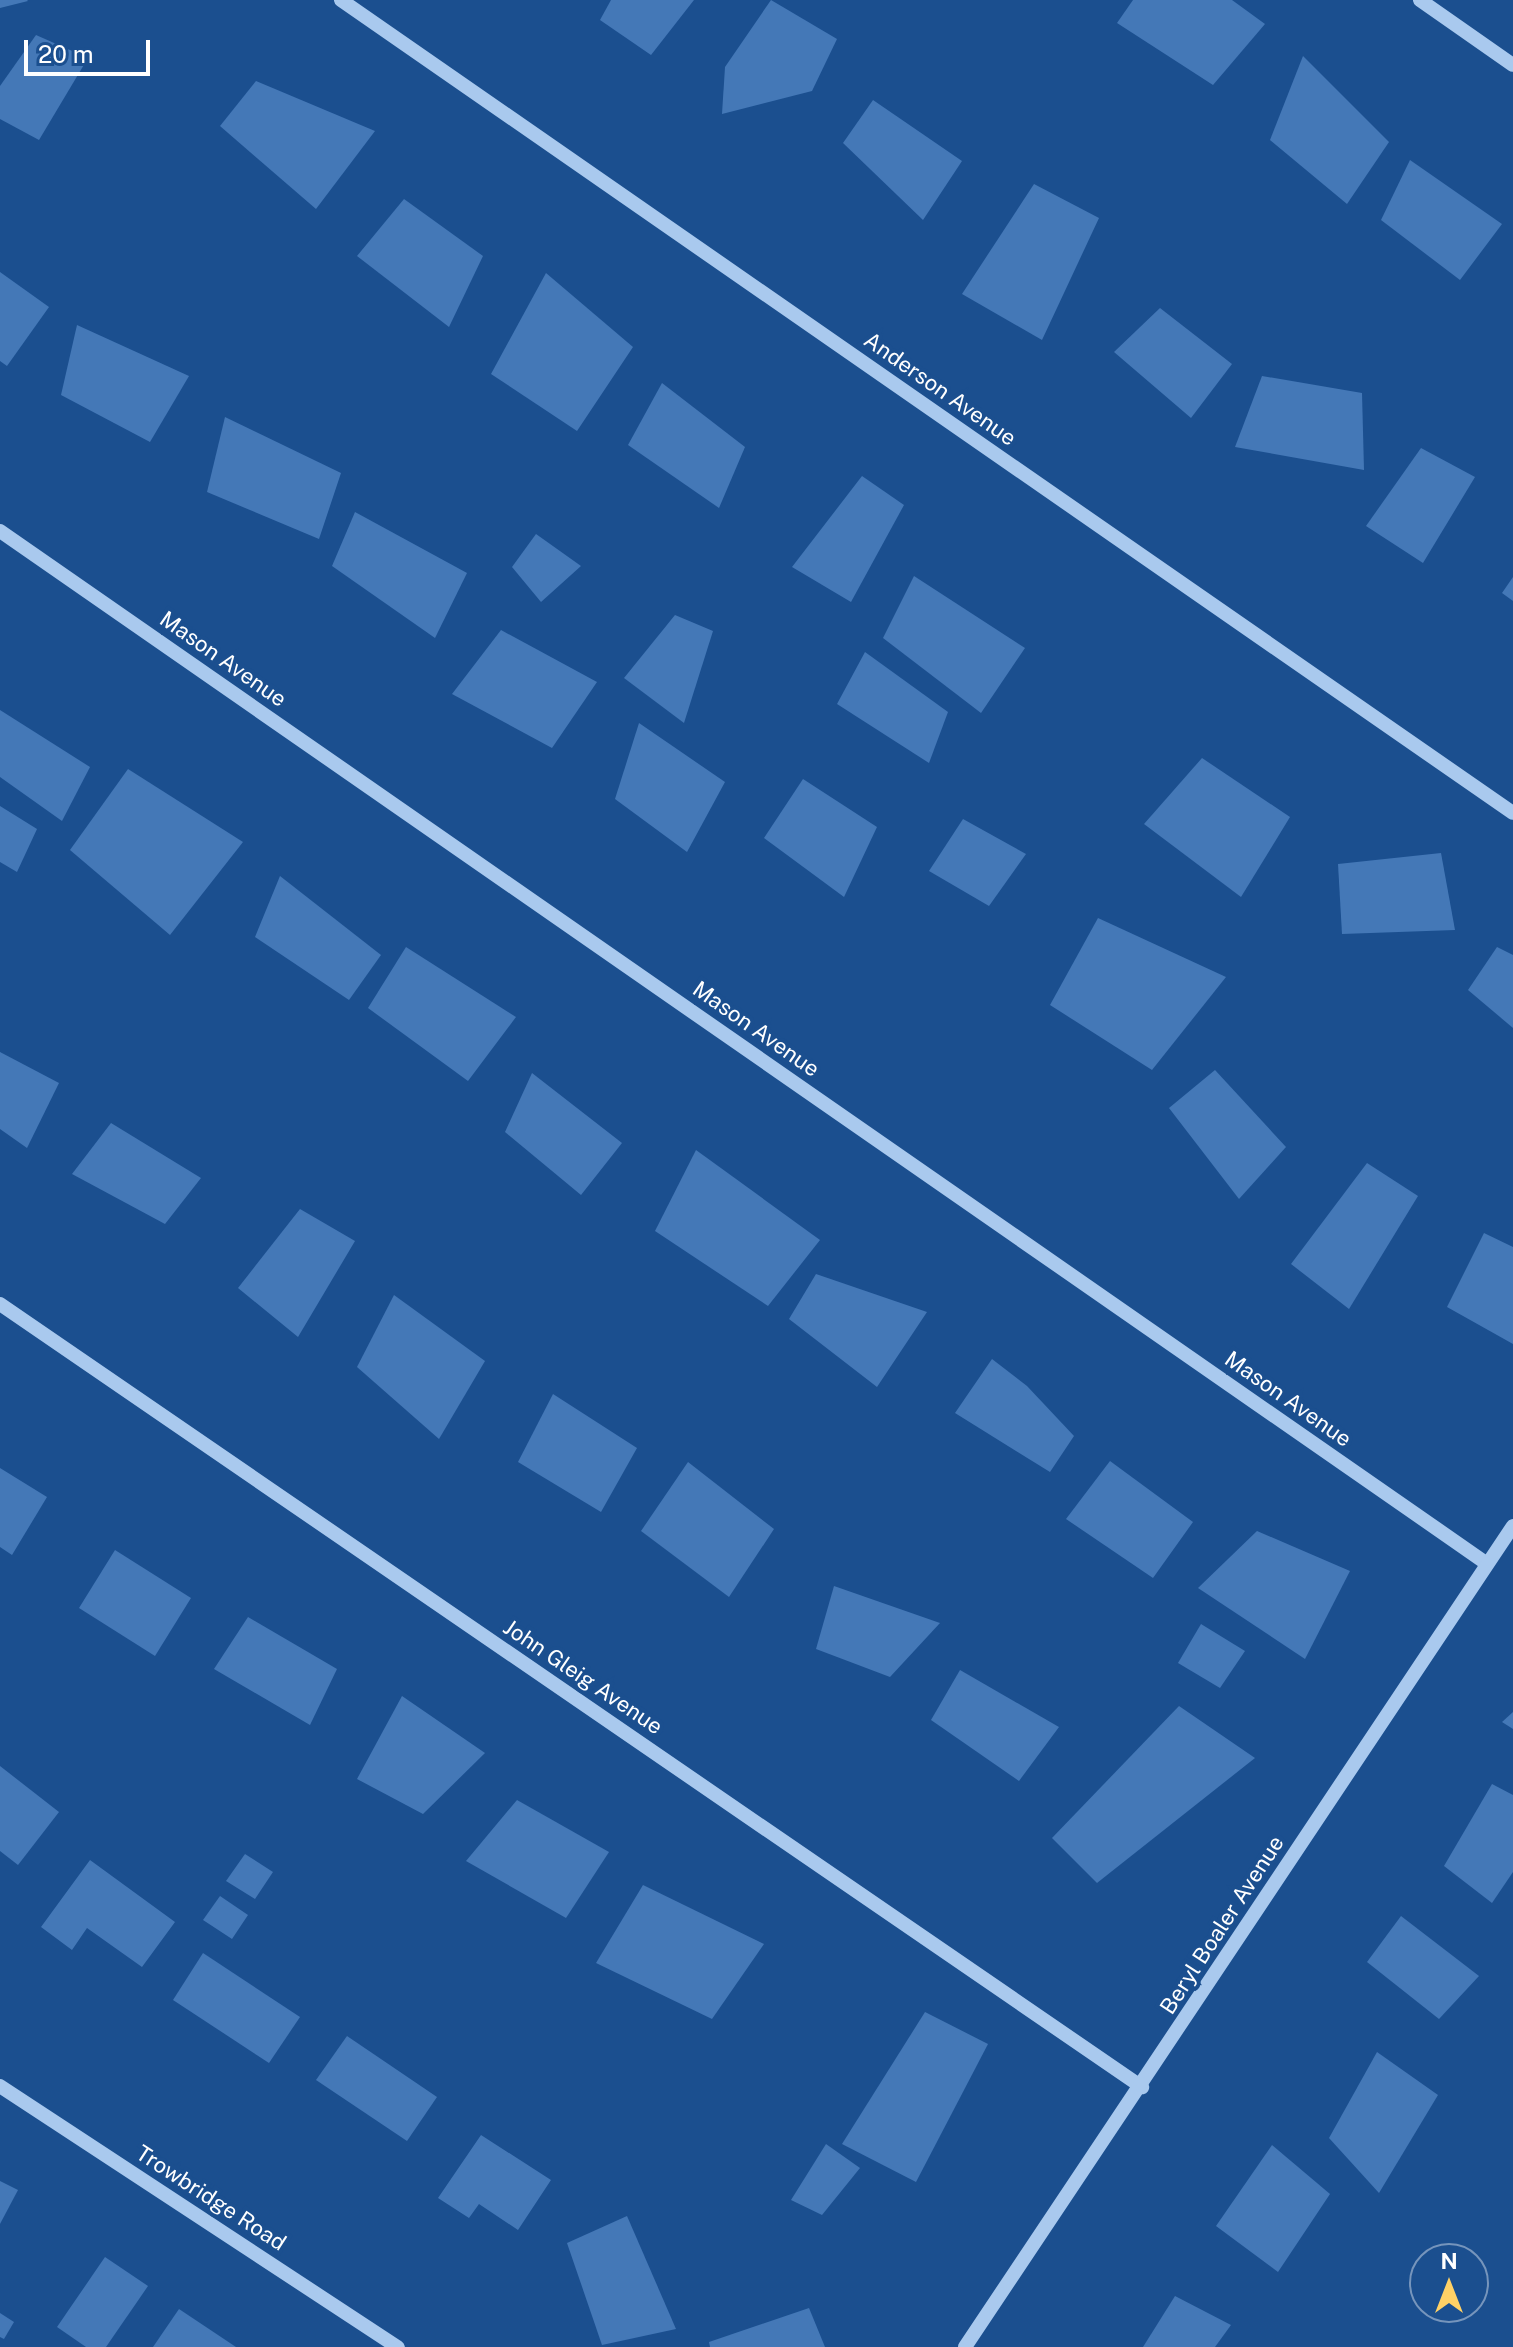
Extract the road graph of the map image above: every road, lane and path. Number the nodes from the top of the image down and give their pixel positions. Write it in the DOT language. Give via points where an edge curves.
graph roads {
  1 [pos="341,0"];
  2 [pos="1420,0"];
  3 [pos="1513,65"];
  4 [pos="0,531"];
  5 [pos="1513,813"];
  6 [pos="0,1304"];
  7 [pos="1513,1526"];
  8 [pos="1486,1563"];
  9 [pos="0,2086"];
  10 [pos="1142,2087"];
  11 [pos="398,2347"];
  12 [pos="965,2347"];
  1 -- 5 [label="street, Anderson Avenue"];
  2 -- 3 [label="street"];
  4 -- 8 [label="street, Mason Avenue"];
  6 -- 10 [label="street, John Gleig Avenue"];
  7 -- 8 [label="street, Beryl Boaler Avenue"];
  8 -- 10 [label="street, Beryl Boaler Avenue"];
  9 -- 11 [label="street, Trowbridge Road"];
  10 -- 12 [label="street, Beryl Boaler Avenue"];
}
